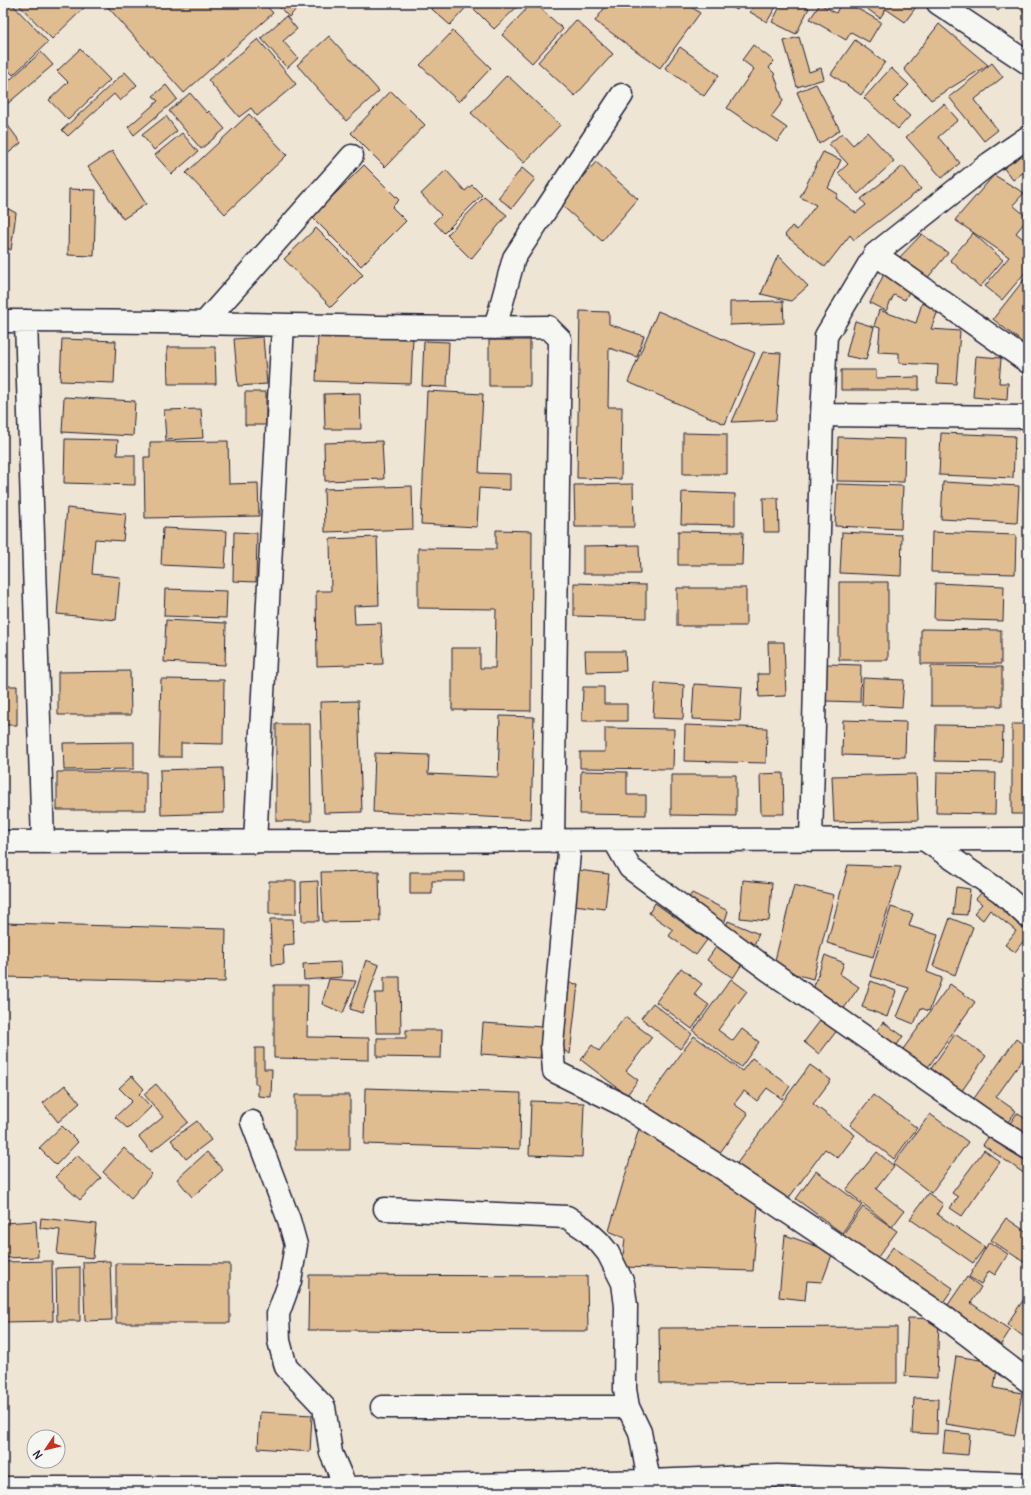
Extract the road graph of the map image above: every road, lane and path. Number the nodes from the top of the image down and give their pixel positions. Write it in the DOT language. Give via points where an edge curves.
graph roads {
  1 [pos="949,6"];
  2 [pos="1028,63"];
  3 [pos="622,94"];
  4 [pos="1028,136"];
  5 [pos="352,156"];
  6 [pos="875,254"];
  7 [pos="3,321"];
  8 [pos="26,321"];
  9 [pos="205,322"];
  10 [pos="283,325"];
  11 [pos="495,328"];
  12 [pos="1028,362"];
  13 [pos="822,416"];
  14 [pos="1028,417"];
  15 [pos="614,840"];
  16 [pos="811,840"];
  17 [pos="925,840"];
  18 [pos="1028,840"];
  19 [pos="561,841"];
  20 [pos="3,842"];
  21 [pos="43,842"];
  22 [pos="255,842"];
  23 [pos="1028,917"];
  24 [pos="252,1122"];
  25 [pos="1028,1148"];
  26 [pos="385,1209"];
  27 [pos="1028,1381"];
  28 [pos="382,1407"];
  29 [pos="628,1407"];
  30 [pos="1028,1484"];
  31 [pos="650,1487"];
  32 [pos="3,1488"];
  33 [pos="346,1488"];
  1 -- 2 [label="street"];
  3 -- 11 [label="street" via="514,258"];
  4 -- 6 [label="street"];
  5 -- 9 [label="street"];
  6 -- 12 [label="street"];
  6 -- 13 [label="street" via="826,336"];
  7 -- 8 [label="street"];
  8 -- 9 [label="street"];
  8 -- 21 [label="street"];
  9 -- 10 [label="street"];
  10 -- 11 [label="street"];
  10 -- 22 [label="street"];
  11 -- 19 [label="street" via="548,326 560,339"];
  13 -- 14 [label="street"];
  13 -- 16 [label="street"];
  15 -- 16 [label="street"];
  15 -- 19 [label="street"];
  15 -- 25 [label="street" via="630,868 767,969"];
  16 -- 17 [label="street"];
  17 -- 18 [label="street"];
  17 -- 23 [label="street" via="1001,892"];
  19 -- 22 [label="street"];
  19 -- 27 [label="street" via="552,1045 554,1070 623,1106 725,1170 943,1316"];
  20 -- 21 [label="street"];
  21 -- 22 [label="street"];
  24 -- 33 [label="street" via="296,1245 290,1281 278,1314 279,1341 286,1367 324,1407 331,1453"];
  26 -- 29 [label="street" via="567,1216 585,1229 608,1253 623,1283 626,1306 625,1390"];
  28 -- 29 [label="street"];
  29 -- 31 [label="street" via="640,1432"];
  30 -- 31 [label="street" via="777,1476"];
  31 -- 33 [label="street"];
  32 -- 33 [label="street"];
}
